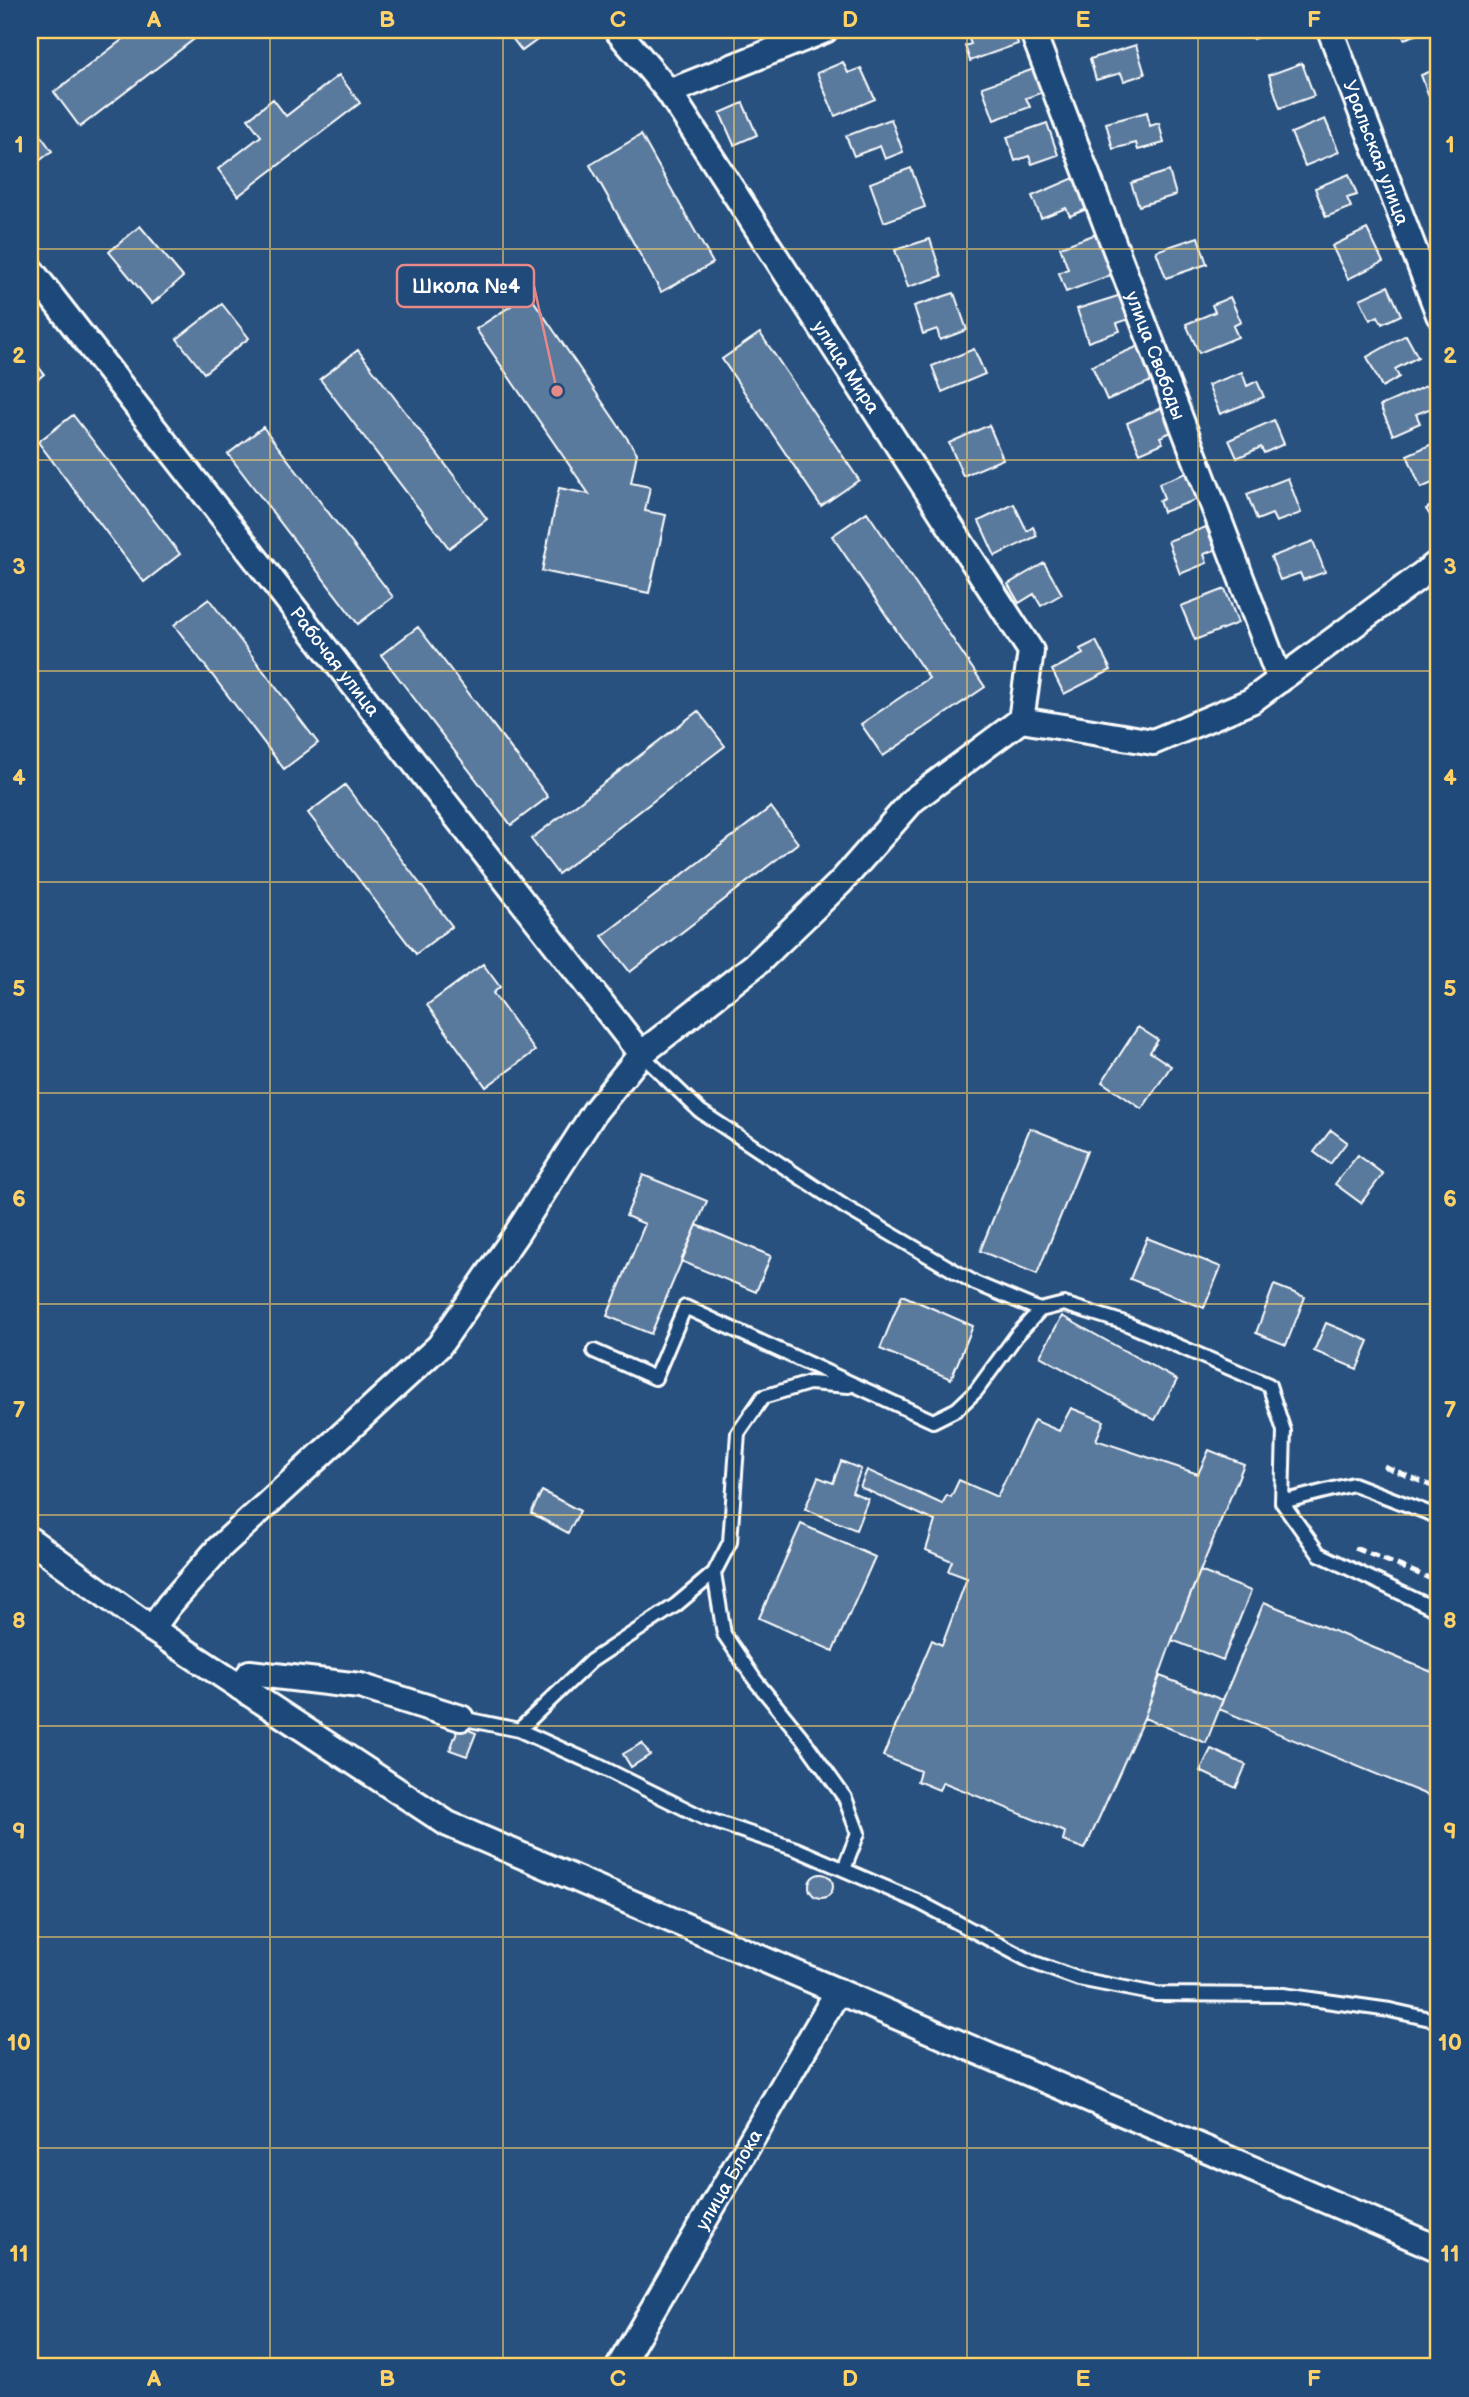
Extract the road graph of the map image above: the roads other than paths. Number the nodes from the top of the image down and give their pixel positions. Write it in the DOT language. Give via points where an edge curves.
graph roads {
  1 [pos="617,30"];
  2 [pos="825,30"];
  3 [pos="1032,30"];
  4 [pos="1330,30"];
  5 [pos="669,92"];
  6 [pos="30,269"];
  7 [pos="1439,315"];
  8 [pos="1439,562"];
  9 [pos="1280,680"];
  10 [pos="1021,720"];
  11 [pos="641,1054"];
  12 [pos="1040,1310"];
  13 [pos="594,1351"];
  14 [pos="860,1387"];
  15 [pos="1282,1502"];
  16 [pos="1439,1517"];
  17 [pos="30,1540"];
  18 [pos="714,1573"];
  19 [pos="1439,1611"];
  20 [pos="152,1629"];
  21 [pos="241,1688"];
  22 [pos="461,1718"];
  23 [pos="519,1730"];
  24 [pos="844,1869"];
  25 [pos="838,1991"];
  26 [pos="1439,2021"];
  27 [pos="1439,2249"];
  28 [pos="619,2367"];
  1 -- 5 [label="street, улица Мира"];
  2 -- 5 [label="street"];
  3 -- 9 [label="street, улица Свободы"];
  4 -- 7 [label="street, Уральская улица"];
  5 -- 10 [label="street, улица Мира" via="1031,651"];
  6 -- 11 [label="street, Рабочая улица"];
  8 -- 9 [label="street"];
  9 -- 10 [label="street" via="1251,701 1153,742"];
  10 -- 11 [label="street" via="913,800 840,883 756,964"];
  11 -- 12 [label="lane" via="700,1111 845,1207 975,1283"];
  11 -- 20 [label="street" via="595,1111 439,1346 219,1548"];
  12 -- 14 [label="lane" via="976,1391 957,1409 933,1421"];
  12 -- 15 [label="lane" via="1063,1304 1125,1323 1269,1385 1284,1431"];
  13 -- 14 [label="lane" via="655,1378 685,1307"];
  14 -- 18 [label="lane" via="809,1383 763,1397 738,1433 730,1542"];
  15 -- 16 [label="lane" via="1353,1484"];
  15 -- 19 [label="lane" via="1319,1554"];
  17 -- 20 [label="street"];
  18 -- 23 [label="lane" via="676,1605 591,1661"];
  18 -- 24 [label="lane" via="724,1634 845,1798 858,1833"];
  20 -- 21 [label="street"];
  21 -- 22 [label="street" via="250,1673 360,1686"];
  21 -- 25 [label="street" via="448,1824"];
  22 -- 23 [label="lane"];
  23 -- 24 [label="lane" via="704,1818"];
  24 -- 26 [label="lane" via="917,1901 1032,1962 1079,1979 1156,1994 1283,1996"];
  25 -- 27 [label="street"];
  25 -- 28 [label="street, улица Блока"];
}
